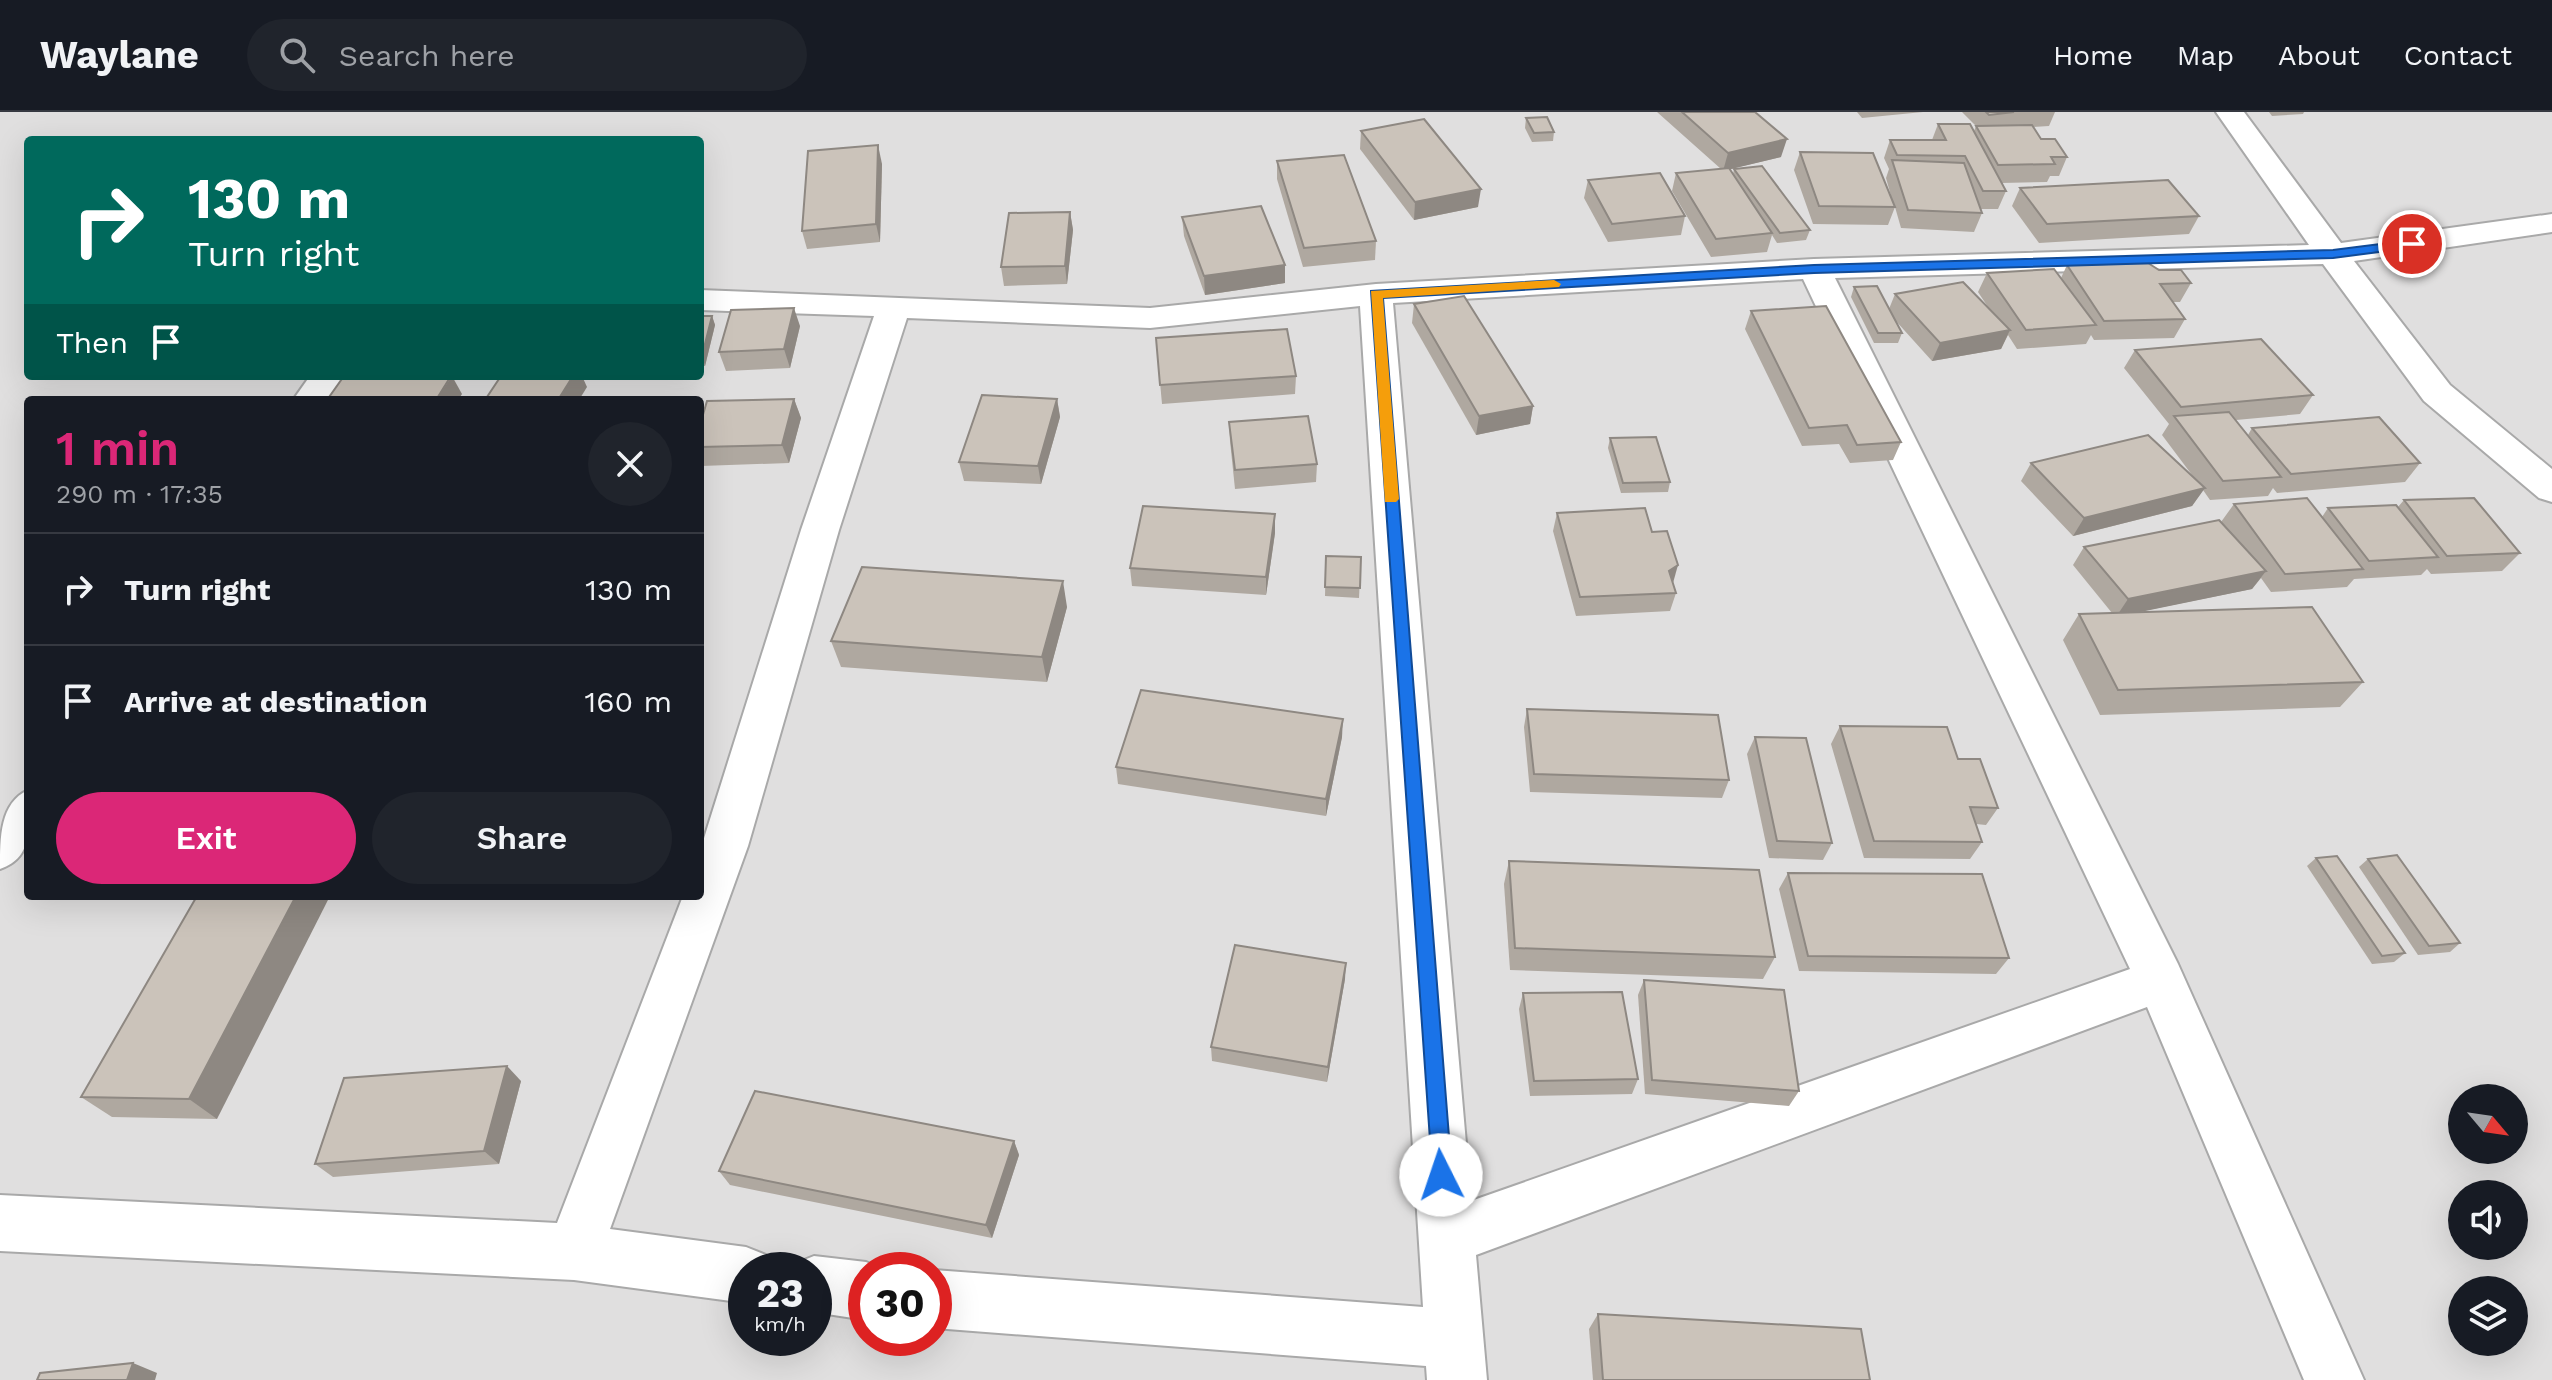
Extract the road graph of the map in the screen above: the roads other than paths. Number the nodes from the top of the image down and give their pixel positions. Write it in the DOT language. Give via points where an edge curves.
graph roads {
  1 [pos="2230,112"];
  2 [pos="2552,223"];
  3 [pos="2333,254"];
  4 [pos="1814,269"];
  5 [pos="1376,294"];
  6 [pos="704,300"];
  7 [pos="894,307"];
  8 [pos="2552,489"];
  9 [pos="24,815"];
  10 [pos="0,850"];
  11 [pos="2160,980"];
  12 [pos="0,1223"];
  13 [pos="1446,1238"];
  14 [pos="574,1252"];
  15 [pos="728,1273"];
  16 [pos="952,1301"];
  17 [pos="1456,1360"];
  18 [pos="2334,1380"];
  1 -- 3 [label="street"];
  2 -- 3 [label="street"];
  3 -- 4 [label="street"];
  3 -- 8 [label="street" via="2437,393"];
  4 -- 5 [label="street"];
  4 -- 11 [label="street"];
  5 -- 7 [label="street" via="1150,318"];
  5 -- 13 [label="street"];
  6 -- 7 [label="street"];
  7 -- 14 [label="street" via="725,846"];
  9 -- 10 [label="street"];
  11 -- 13 [label="street"];
  11 -- 18 [label="street"];
  12 -- 14 [label="street"];
  13 -- 17 [label="street"];
  14 -- 15 [label="street"];
  16 -- 17 [label="street"];
}
